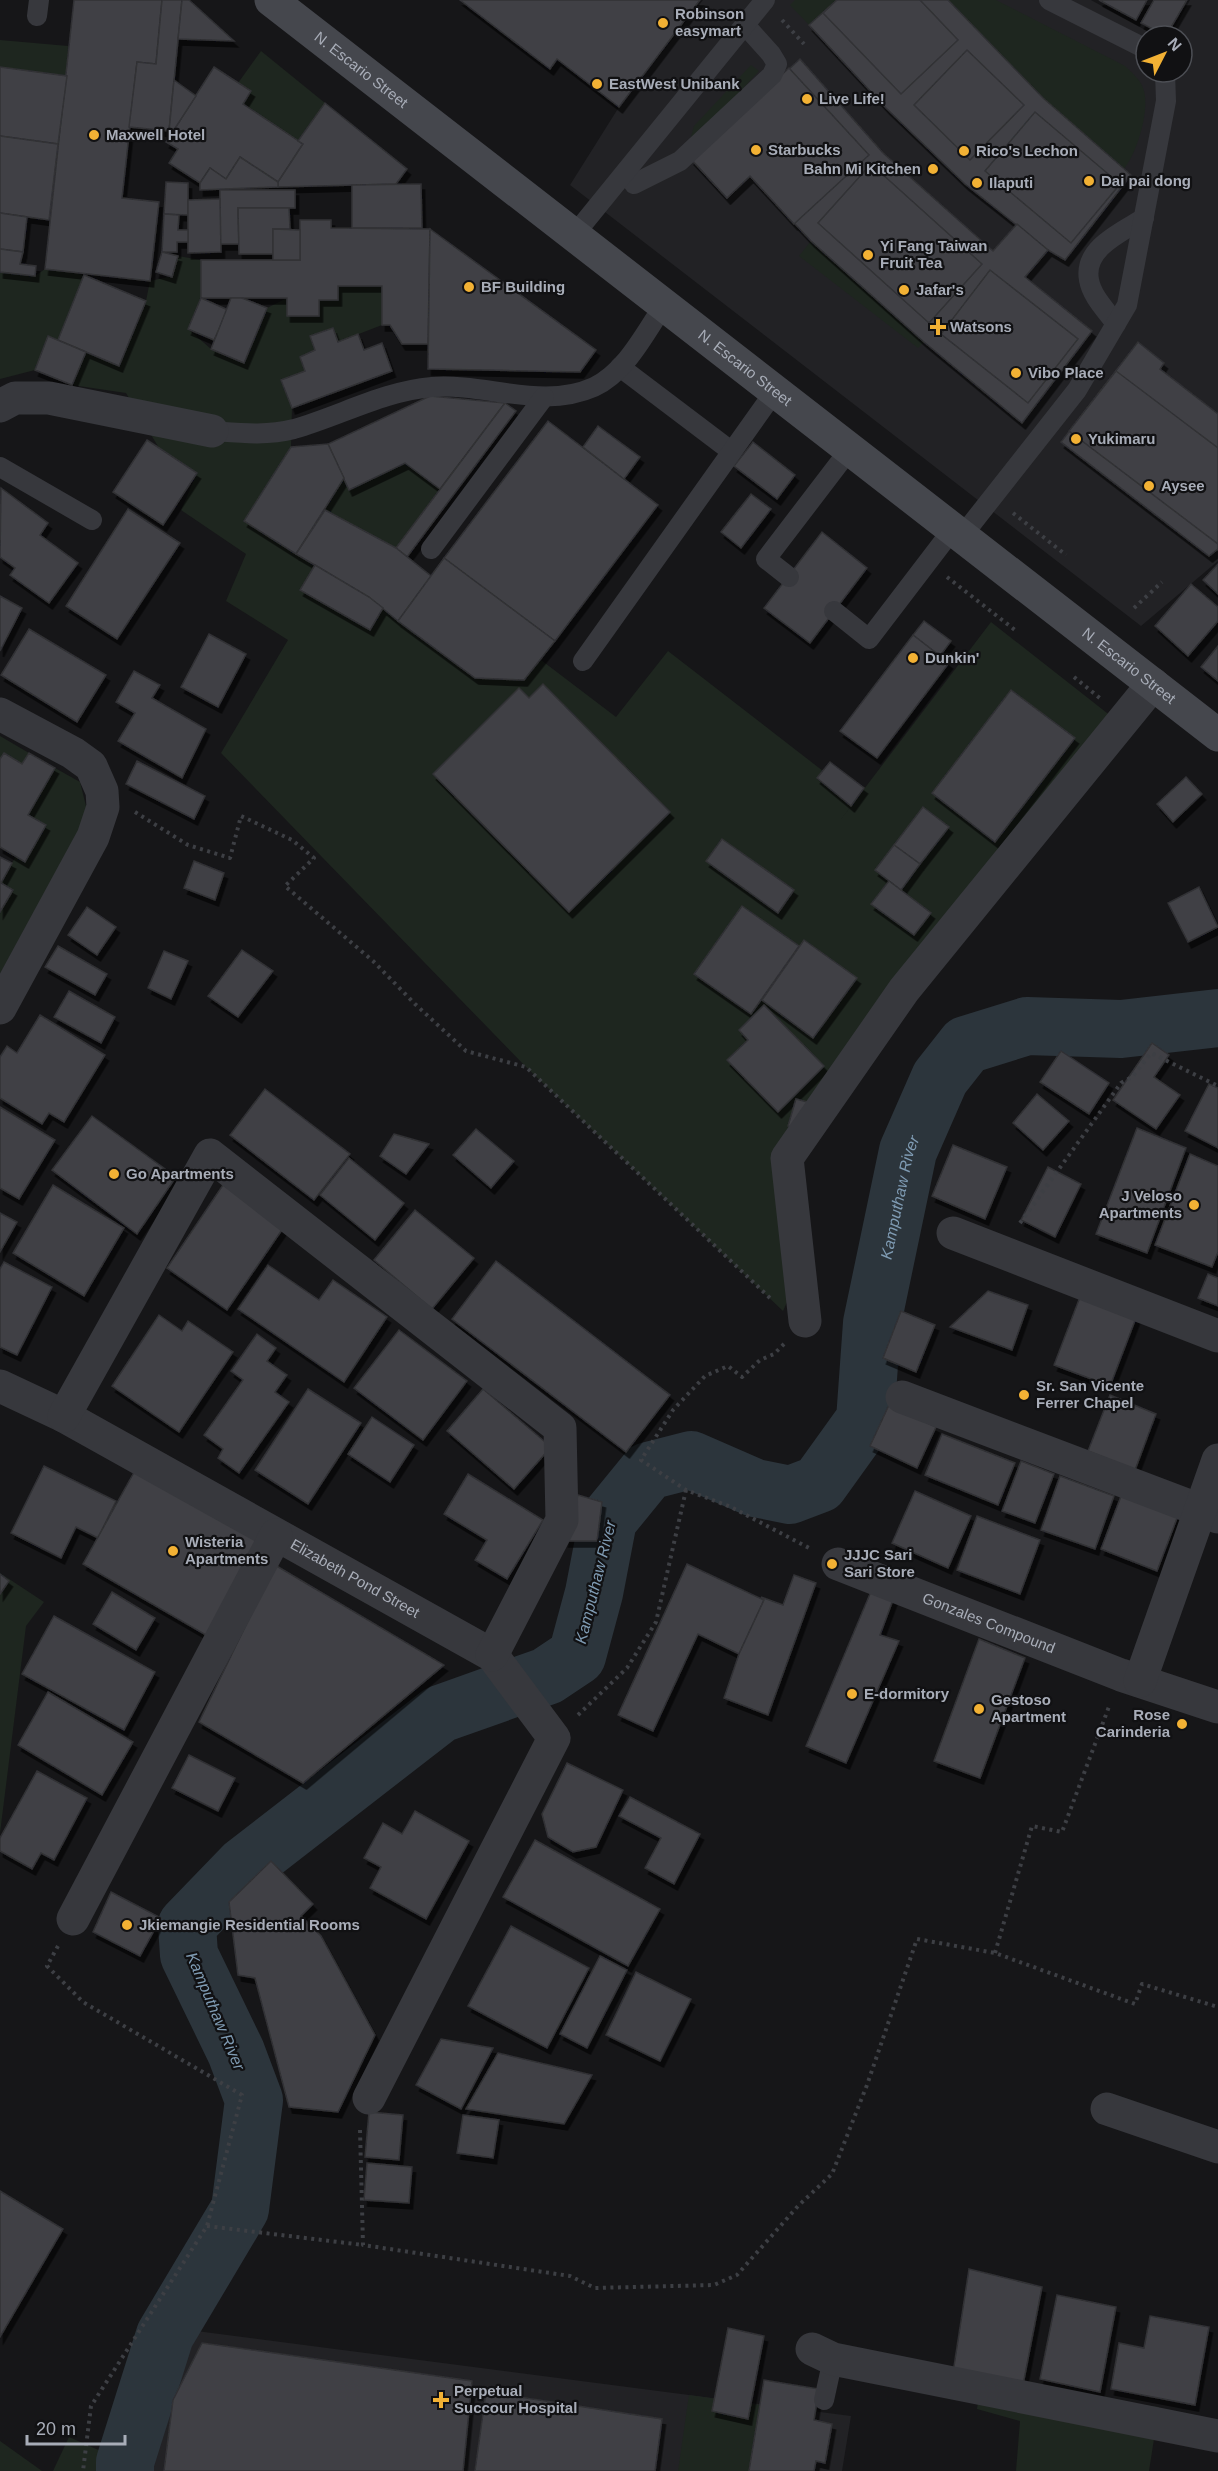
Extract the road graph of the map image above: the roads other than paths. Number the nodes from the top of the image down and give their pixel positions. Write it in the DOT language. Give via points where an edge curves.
graph roads {
  1 [pos="271,0"];
  2 [pos="765,0"];
  3 [pos="1049,0"];
  4 [pos="745,25"];
  5 [pos="1134,44"];
  6 [pos="1165,84"];
  7 [pos="634,184"];
  8 [pos="1144,218"];
  9 [pos="574,235"];
  10 [pos="664,305"];
  11 [pos="1116,324"];
  12 [pos="620,367"];
  13 [pos="775,391"];
  14 [pos="544,397"];
  15 [pos="0,406"];
  16 [pos="212,431"];
  17 [pos="850,449"];
  18 [pos="731,451"];
  19 [pos="0,467"];
  20 [pos="92,520"];
  21 [pos="957,532"];
  22 [pos="431,549"];
  23 [pos="789,577"];
  24 [pos="834,612"];
  25 [pos="583,661"];
  26 [pos="1153,684"];
  27 [pos="0,714"];
  28 [pos="1218,735"];
  29 [pos="0,1008"];
  30 [pos="953,1233"];
  31 [pos="805,1321"];
  32 [pos="1218,1336"];
  33 [pos="0,1386"];
  34 [pos="902,1396"];
  35 [pos="64,1416"];
  36 [pos="1218,1460"];
  37 [pos="1209,1514"];
  38 [pos="276,1534"];
  39 [pos="838,1564"];
  40 [pos="497,1662"];
  41 [pos="1131,1678"];
  42 [pos="1218,1707"];
  43 [pos="73,1919"];
  44 [pos="369,2098"];
  45 [pos="1107,2109"];
  46 [pos="1218,2147"];
  47 [pos="823,2354"];
  48 [pos="824,2400"];
  49 [pos="1218,2436"];
  1 -- 9 [label="main road, N. Escario Street"];
  2 -- 4 [label="lane"];
  3 -- 5 [label="lane"];
  4 -- 7 [label="lane" via="777,64 772,75 680,161"];
  4 -- 9 [label="lane"];
  6 -- 8 [label="lane" via="1166,101"];
  8 -- 11 [label="lane" via="1127,305"];
  8 -- 11 [label="lane" via="1102,244 1090,262 1089,280 1096,297"];
  9 -- 10 [label="main road, N. Escario Street"];
  10 -- 12 [label="lane"];
  10 -- 13 [label="main road, N. Escario Street"];
  11 -- 21 [label="lane" via="1077,390 992,496"];
  12 -- 14 [label="lane" via="607,380 579,393"];
  12 -- 18 [label="lane"];
  13 -- 17 [label="main road, N. Escario Street"];
  13 -- 18 [label="lane"];
  14 -- 16 [label="lane" via="434,387 410,390 263,435"];
  14 -- 22 [label="lane"];
  15 -- 16 [label="street" via="15,398 49,398"];
  17 -- 21 [label="main road, N. Escario Street"];
  17 -- 23 [label="lane" via="766,560"];
  18 -- 25 [label="lane"];
  19 -- 20 [label="lane"];
  21 -- 24 [label="lane" via="928,561 868,639"];
  21 -- 26 [label="main road, N. Escario Street"];
  26 -- 28 [label="main road, N. Escario Street"];
  26 -- 31 [label="street" via="904,990 787,1158"];
  27 -- 29 [label="street" via="91,766 102,791 103,807 93,837"];
  30 -- 32 [label="street"];
  33 -- 35 [label="street, Elizabeth Pond Street"];
  34 -- 37 [label="street"];
  35 -- 38 [label="street, Elizabeth Pond Street"];
  35 -- 40 [label="street" via="210,1155 560,1428 562,1520"];
  36 -- 37 [label="street"];
  37 -- 41 [label="street"];
  38 -- 40 [label="street, Elizabeth Pond Street"];
  38 -- 43 [label="street"];
  39 -- 41 [label="street, Gonzales Compound"];
  40 -- 44 [label="street, Elizabeth Pond Street" via="554,1738"];
  41 -- 42 [label="street, Gonzales Compound"];
  45 -- 46 [label="street"];
  47 -- 48 [label="lane"];
  47 -- 49 [label="street"];
}
